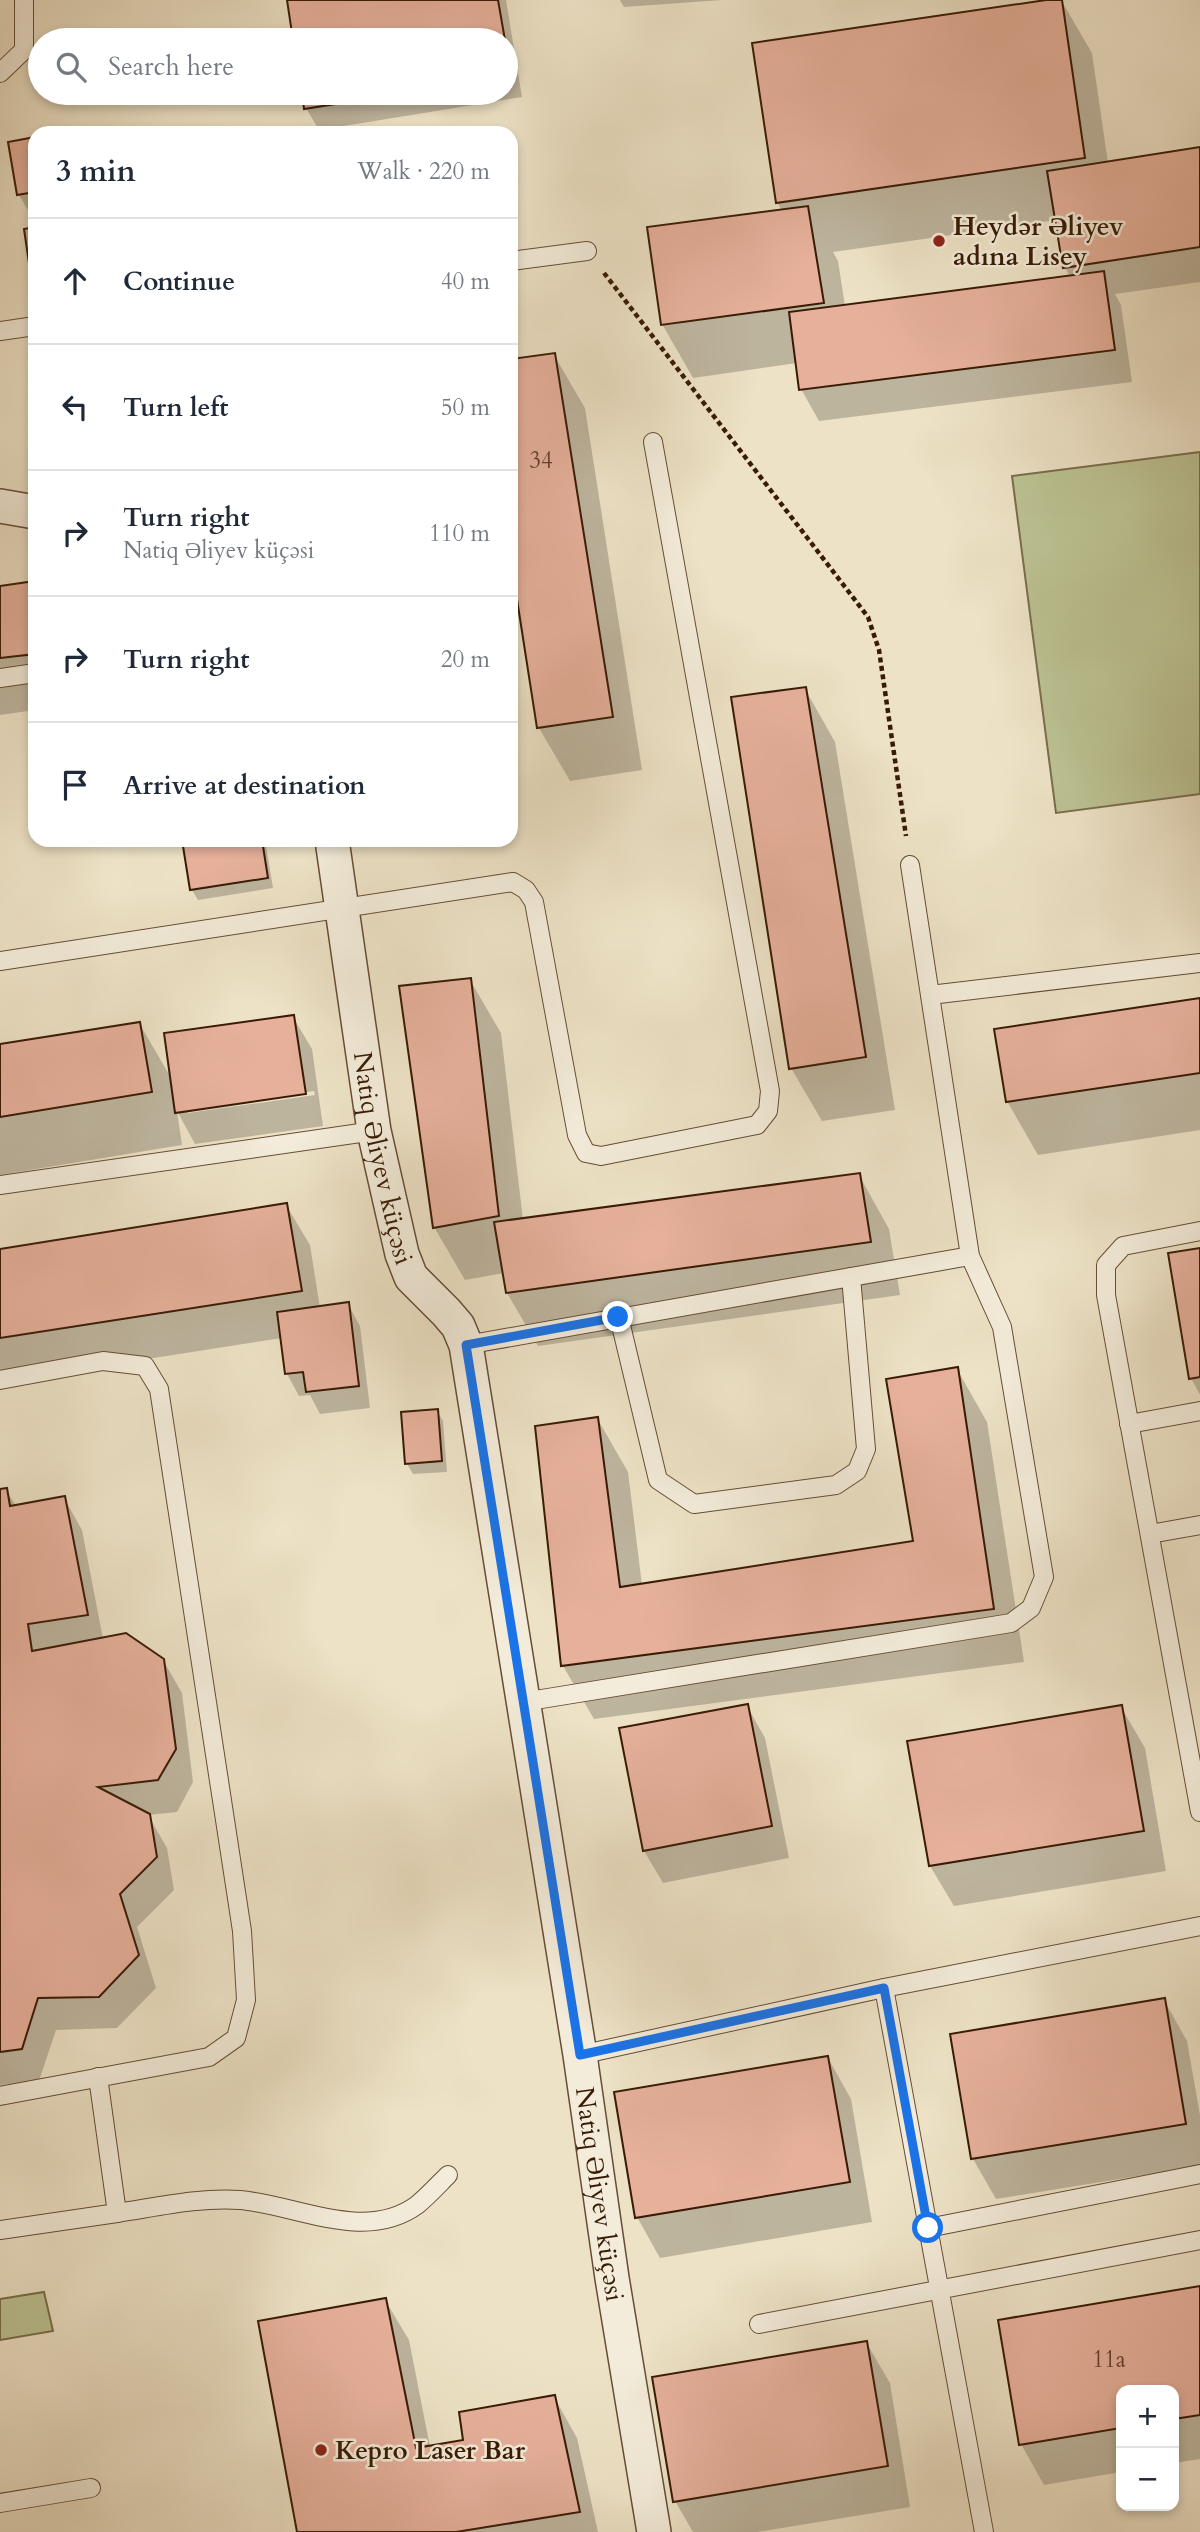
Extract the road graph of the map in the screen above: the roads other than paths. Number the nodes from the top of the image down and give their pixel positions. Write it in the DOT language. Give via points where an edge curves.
graph roads {
  1 [pos="24,0"];
  2 [pos="0,74"];
  3 [pos="587,251"];
  4 [pos="518,260"];
  5 [pos="28,327"];
  6 [pos="0,331"];
  7 [pos="653,442"];
  8 [pos="0,506"];
  9 [pos="28,511"];
  10 [pos="28,674"];
  11 [pos="0,678"];
  12 [pos="333,847"];
  13 [pos="910,865"];
  14 [pos="344,908"];
  15 [pos="0,961"];
  16 [pos="1200,962"];
  17 [pos="930,995"];
  18 [pos="374,1131"];
  19 [pos="0,1185"];
  20 [pos="1200,1231"];
  21 [pos="970,1256"];
  22 [pos="851,1277"];
  23 [pos="618,1317"];
  24 [pos="466,1345"];
  25 [pos="0,1380"];
  26 [pos="1200,1410"];
  27 [pos="1129,1424"];
  28 [pos="1200,1525"];
  29 [pos="1150,1534"];
  30 [pos="523,1702"];
  31 [pos="1200,1812"];
  32 [pos="1200,1926"];
  33 [pos="884,1988"];
  34 [pos="580,2055"];
  35 [pos="98,2077"];
  36 [pos="0,2096"];
  37 [pos="1200,2174"];
  38 [pos="448,2175"];
  39 [pos="117,2213"];
  40 [pos="928,2228"];
  41 [pos="0,2230"];
  42 [pos="1200,2240"];
  43 [pos="939,2290"];
  44 [pos="759,2324"];
  45 [pos="91,2488"];
  46 [pos="0,2503"];
  47 [pos="654,2532"];
  48 [pos="984,2532"];
  1 -- 2 [label="lane" via="24,50"];
  3 -- 4 [label="lane"];
  5 -- 6 [label="lane"];
  7 -- 14 [label="lane" via="767,1077 768,1111 757,1125 601,1156 586,1153 577,1135 534,902 526,890 513,883"];
  8 -- 9 [label="street"];
  10 -- 11 [label="lane"];
  12 -- 14 [label="street, Natiq Əliyev küçəsi"];
  13 -- 17 [label="lane"];
  14 -- 15 [label="lane"];
  14 -- 18 [label="street, Natiq Əliyev küçəsi"];
  16 -- 17 [label="lane"];
  17 -- 21 [label="lane"];
  18 -- 19 [label="lane"];
  18 -- 24 [label="street, Natiq Əliyev küçəsi" via="411,1277 452,1319"];
  20 -- 27 [label="lane" via="1123,1246 1106,1265 1106,1295"];
  21 -- 22 [label="lane"];
  21 -- 30 [label="lane" via="1002,1327 1044,1577 1031,1608 1011,1623"];
  22 -- 23 [label="lane"];
  22 -- 23 [label="lane" via="866,1449 857,1471 835,1485 694,1503 658,1480"];
  23 -- 24 [label="lane"];
  24 -- 30 [label="street, Natiq Əliyev küçəsi"];
  25 -- 35 [label="lane" via="103,1361 145,1366 159,1390 242,1931 246,2000 236,2038 209,2057"];
  26 -- 27 [label="lane"];
  27 -- 29 [label="lane"];
  28 -- 29 [label="lane"];
  29 -- 31 [label="lane"];
  30 -- 34 [label="street, Natiq Əliyev küçəsi"];
  32 -- 33 [label="lane"];
  33 -- 34 [label="lane"];
  33 -- 40 [label="lane"];
  34 -- 47 [label="street, Natiq Əliyev küçəsi"];
  35 -- 36 [label="lane"];
  35 -- 39 [label="lane"];
  37 -- 40 [label="lane"];
  38 -- 39 [label="lane" via="416,2206 381,2222 240,2200"];
  39 -- 41 [label="lane"];
  40 -- 43 [label="lane"];
  42 -- 43 [label="lane"];
  43 -- 44 [label="lane"];
  43 -- 48 [label="lane"];
  45 -- 46 [label="lane"];
}
